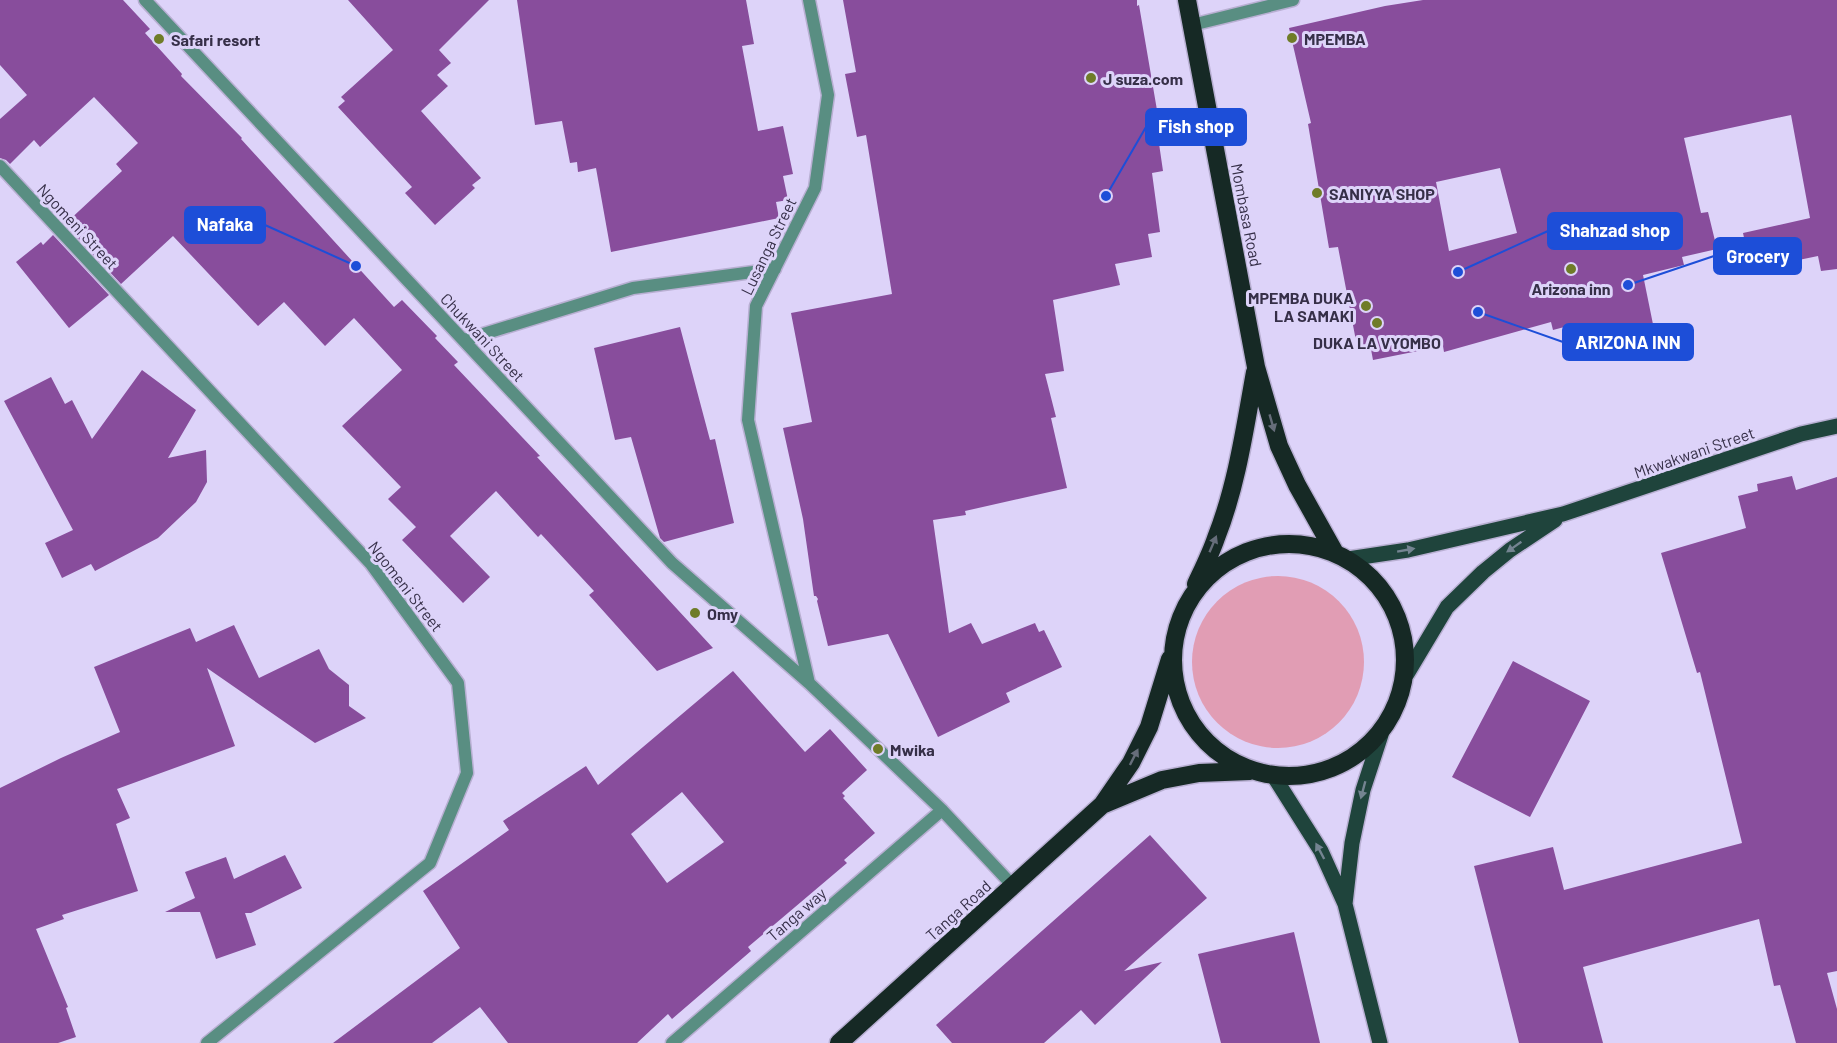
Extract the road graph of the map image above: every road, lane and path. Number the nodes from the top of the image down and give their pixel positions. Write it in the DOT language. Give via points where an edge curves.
graph roads {
  1 [pos="145,0"];
  2 [pos="809,0"];
  3 [pos="1187,0"];
  4 [pos="1293,0"];
  5 [pos="1191,26"];
  6 [pos="0,166"];
  7 [pos="775,269"];
  8 [pos="464,340"];
  9 [pos="1256,367"];
  10 [pos="1837,426"];
  11 [pos="1563,514"];
  12 [pos="1341,556"];
  13 [pos="1189,598"];
  14 [pos="1172,655"];
  15 [pos="1407,674"];
  16 [pos="809,683"];
  17 [pos="1381,735"];
  18 [pos="1250,771"];
  19 [pos="1273,775"];
  20 [pos="1102,805"];
  21 [pos="942,810"];
  22 [pos="1013,886"];
  23 [pos="1345,904"];
  24 [pos="207,1043"];
  25 [pos="672,1043"];
  26 [pos="839,1043"];
  27 [pos="1380,1043"];
  1 -- 8 [label="street, Chukwani Street"];
  2 -- 7 [label="street, Lusanga Street" via="828,95 815,188"];
  3 -- 5 [label="highway, Mombasa Road"];
  4 -- 5 [label="street"];
  5 -- 9 [label="highway, Mombasa Road"];
  6 -- 24 [label="street, Ngomeni Street" via="371,564 458,682 467,773 430,863"];
  7 -- 8 [label="street" via="633,288"];
  7 -- 16 [label="street, Lusanga Street" via="756,306 748,420"];
  8 -- 16 [label="street, Chukwani Street" via="672,563"];
  9 -- 12 [label="highway, Mombasa Road, one-way" via="1279,446 1297,485"];
  13 -- 9 [label="highway, Mombasa Road, one-way" via="1217,537 1242,443"];
  10 -- 11 [label="main road, Mkwakwani Street" via="1801,434"];
  12 -- 11 [label="main road, one-way" via="1408,550"];
  11 -- 15 [label="main road, one-way" via="1501,557 1447,607"];
  12 -- 13 [label="highway" via="1295,544 1254,549 1218,568"];
  12 -- 15 [label="highway" via="1382,589 1403,629"];
  13 -- 14 [label="highway, Mombasa Road"];
  14 -- 18 [label="highway" via="1179,704 1208,745"];
  20 -- 14 [label="highway, Mombasa Road, one-way" via="1131,764 1149,727"];
  15 -- 17 [label="highway"];
  16 -- 21 [label="street, Chukwani Street"];
  17 -- 19 [label="highway" via="1326,772 1288,778"];
  17 -- 23 [label="main road, one-way" via="1363,790"];
  18 -- 19 [label="highway"];
  18 -- 20 [label="highway" via="1199,773 1162,780"];
  23 -- 19 [label="main road, one-way" via="1321,850"];
  20 -- 22 [label="highway, Tanga Road"];
  21 -- 22 [label="street, Chukwani Street"];
  21 -- 25 [label="street, Tanga way"];
  22 -- 26 [label="highway, Tanga Road"];
  23 -- 27 [label="main road"];
}
